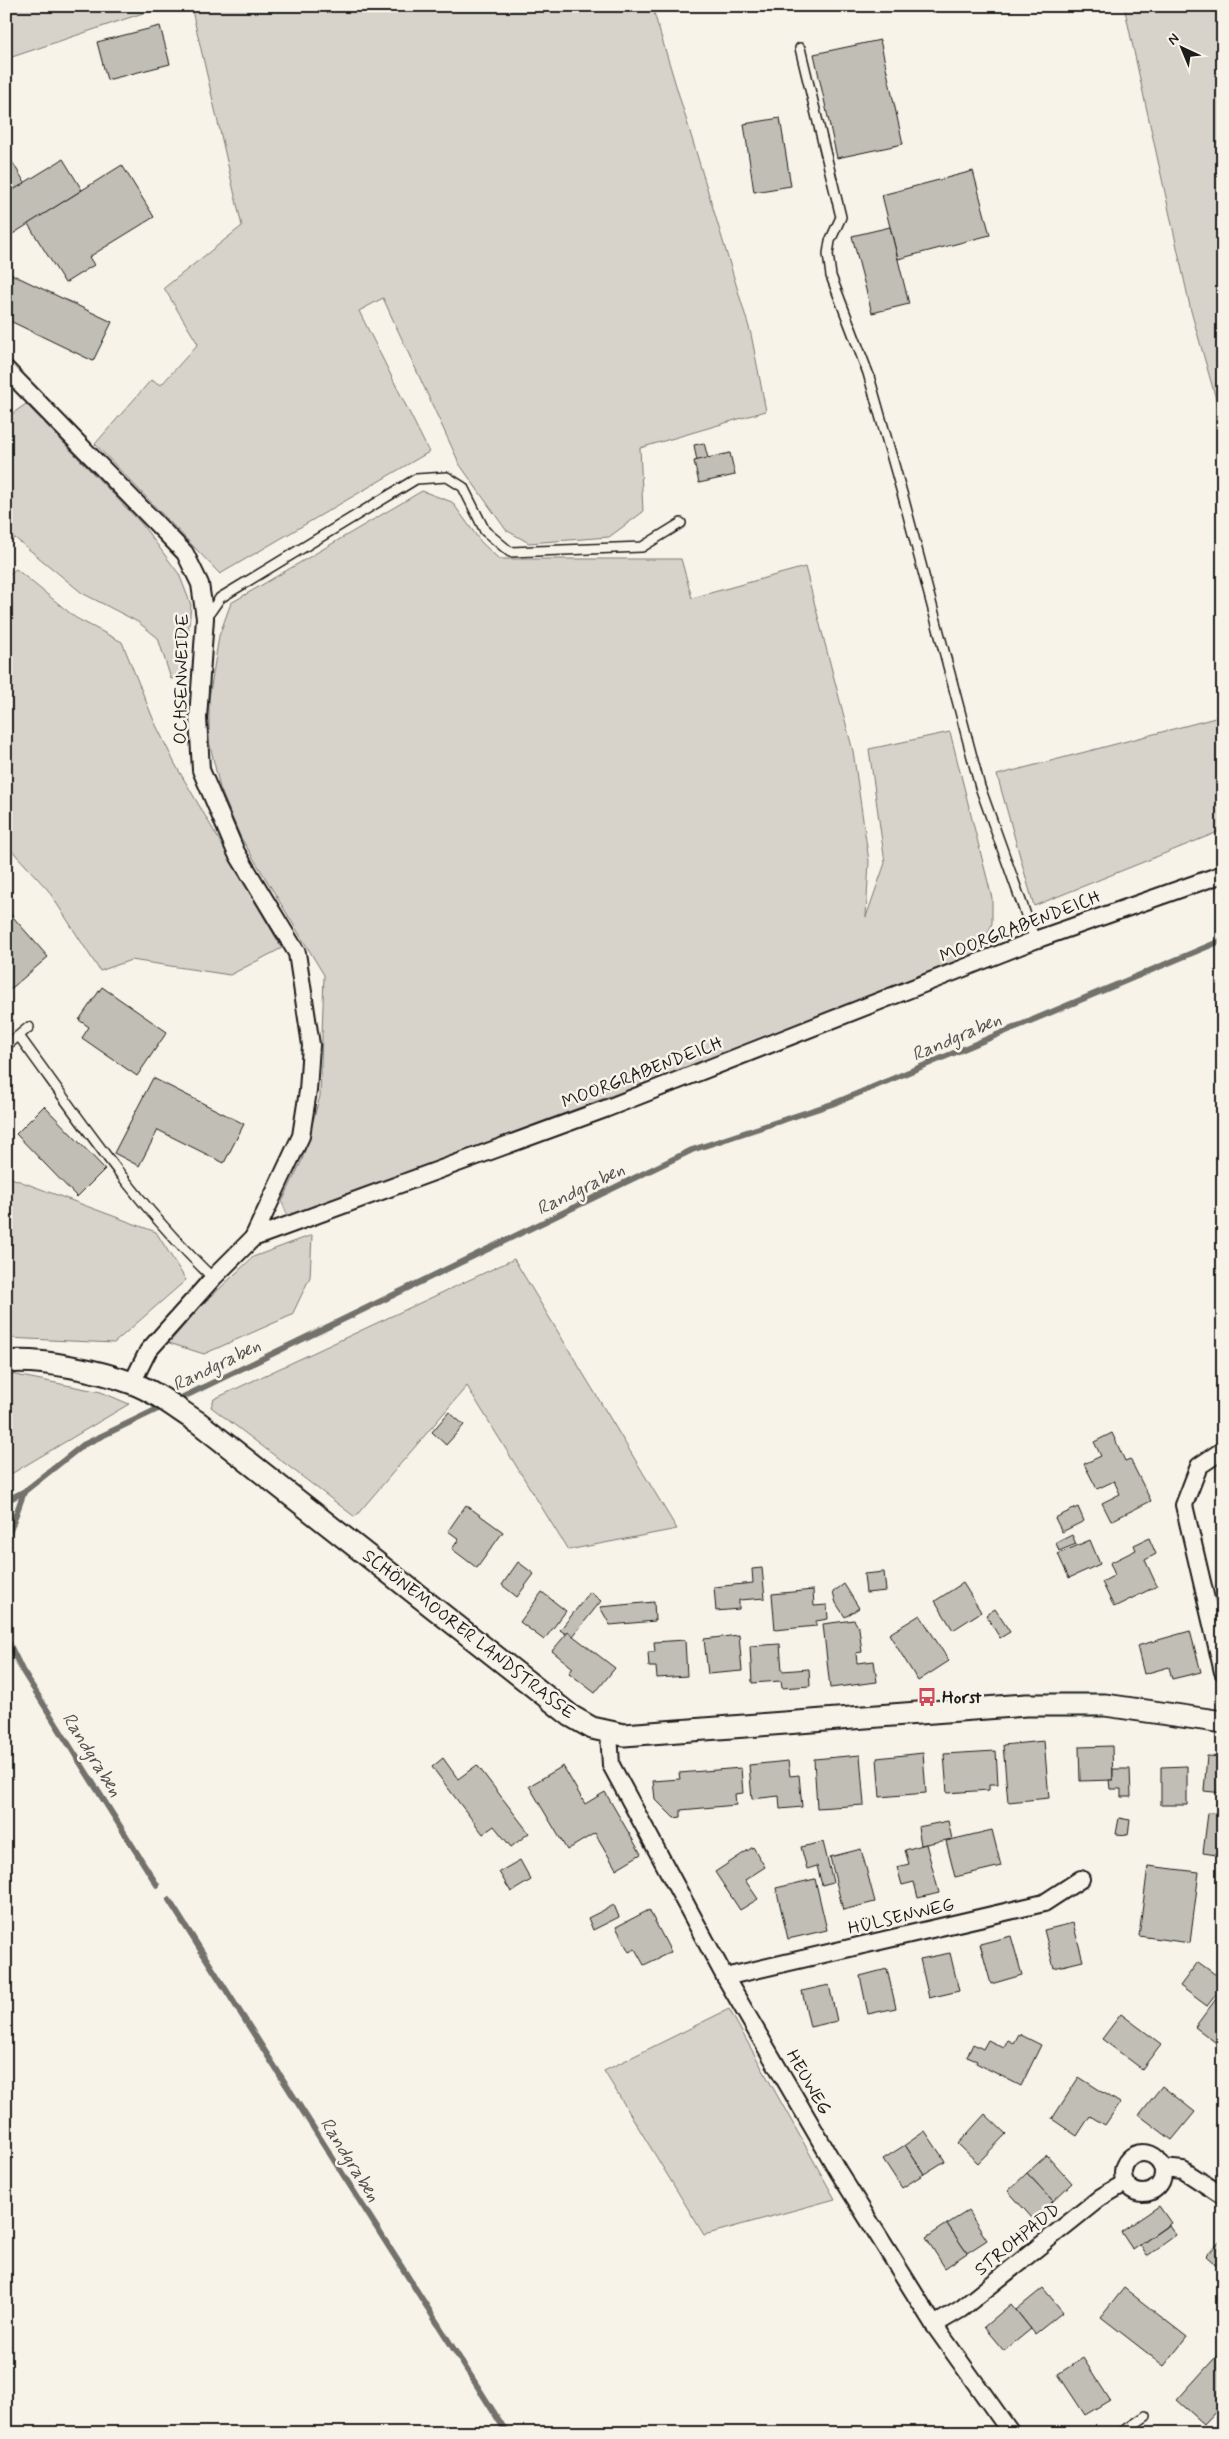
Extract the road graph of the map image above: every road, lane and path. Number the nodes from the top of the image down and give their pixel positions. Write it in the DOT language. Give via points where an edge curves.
graph roads {
  1 [pos="800,48"];
  2 [pos="6,369"];
  3 [pos="680,522"];
  4 [pos="205,618"];
  5 [pos="1223,874"];
  6 [pos="1035,940"];
  7 [pos="29,1027"];
  8 [pos="19,1036"];
  9 [pos="6,1041"];
  10 [pos="252,1238"];
  11 [pos="213,1278"];
  12 [pos="6,1362"];
  13 [pos="142,1388"];
  14 [pos="1223,1450"];
  15 [pos="1223,1672"];
  16 [pos="1223,1722"];
  17 [pos="609,1733"];
  18 [pos="1081,1879"];
  19 [pos="725,1977"];
  20 [pos="1163,2168"];
  21 [pos="1125,2183"];
  22 [pos="1223,2196"];
  23 [pos="934,2325"];
  24 [pos="1146,2416"];
  25 [pos="1011,2433"];
  26 [pos="1121,2433"];
  1 -- 6 [label="lane" via="841,216 828,254 832,276 873,391 980,787"];
  2 -- 4 [label="street, OCHSENWEIDE" via="185,553 200,584"];
  3 -- 4 [label="lane" via="642,547 510,552 485,532 463,487 447,477 416,479 220,598"];
  4 -- 10 [label="street, OCHSENWEIDE" via="198,718 201,770 236,852 296,953 311,1045 301,1136"];
  5 -- 6 [label="street, MOORGRABENDEICH"];
  6 -- 10 [label="street, MOORGRABENDEICH" via="605,1109"];
  7 -- 8 [label="lane"];
  8 -- 9 [label="lane" via="11,1042"];
  8 -- 11 [label="lane" via="106,1155 183,1249"];
  10 -- 11 [label="street, MOORGRABENDEICH"];
  11 -- 13 [label="street, MOORGRABENDEICH" via="148,1351"];
  12 -- 13 [label="street, SCHÖNEMOORER LANDSTRASSE" via="57,1365"];
  13 -- 17 [label="street, SCHÖNEMOORER LANDSTRASSE" via="198,1423 571,1716"];
  14 -- 15 [label="street" via="1199,1466 1184,1505"];
  16 -- 17 [label="street, SCHÖNEMOORER LANDSTRASSE" via="1105,1705 1026,1705 624,1735"];
  17 -- 19 [label="street, HEUWEG" via="612,1765"];
  18 -- 19 [label="street, HÜLSENWEG" via="1044,1903"];
  19 -- 23 [label="street, HEUWEG" via="838,2171"];
  20 -- 21 [label="street" via="1161,2182 1150,2192 1136,2192"];
  20 -- 21 [label="street" via="1151,2154 1139,2153 1132,2156 1123,2168"];
  20 -- 22 [label="street" via="1183,2170"];
  21 -- 23 [label="street, STROHPADD" via="1102,2197 961,2309"];
  23 -- 25 [label="street, HEUWEG"];
  24 -- 26 [label="lane"];
}
